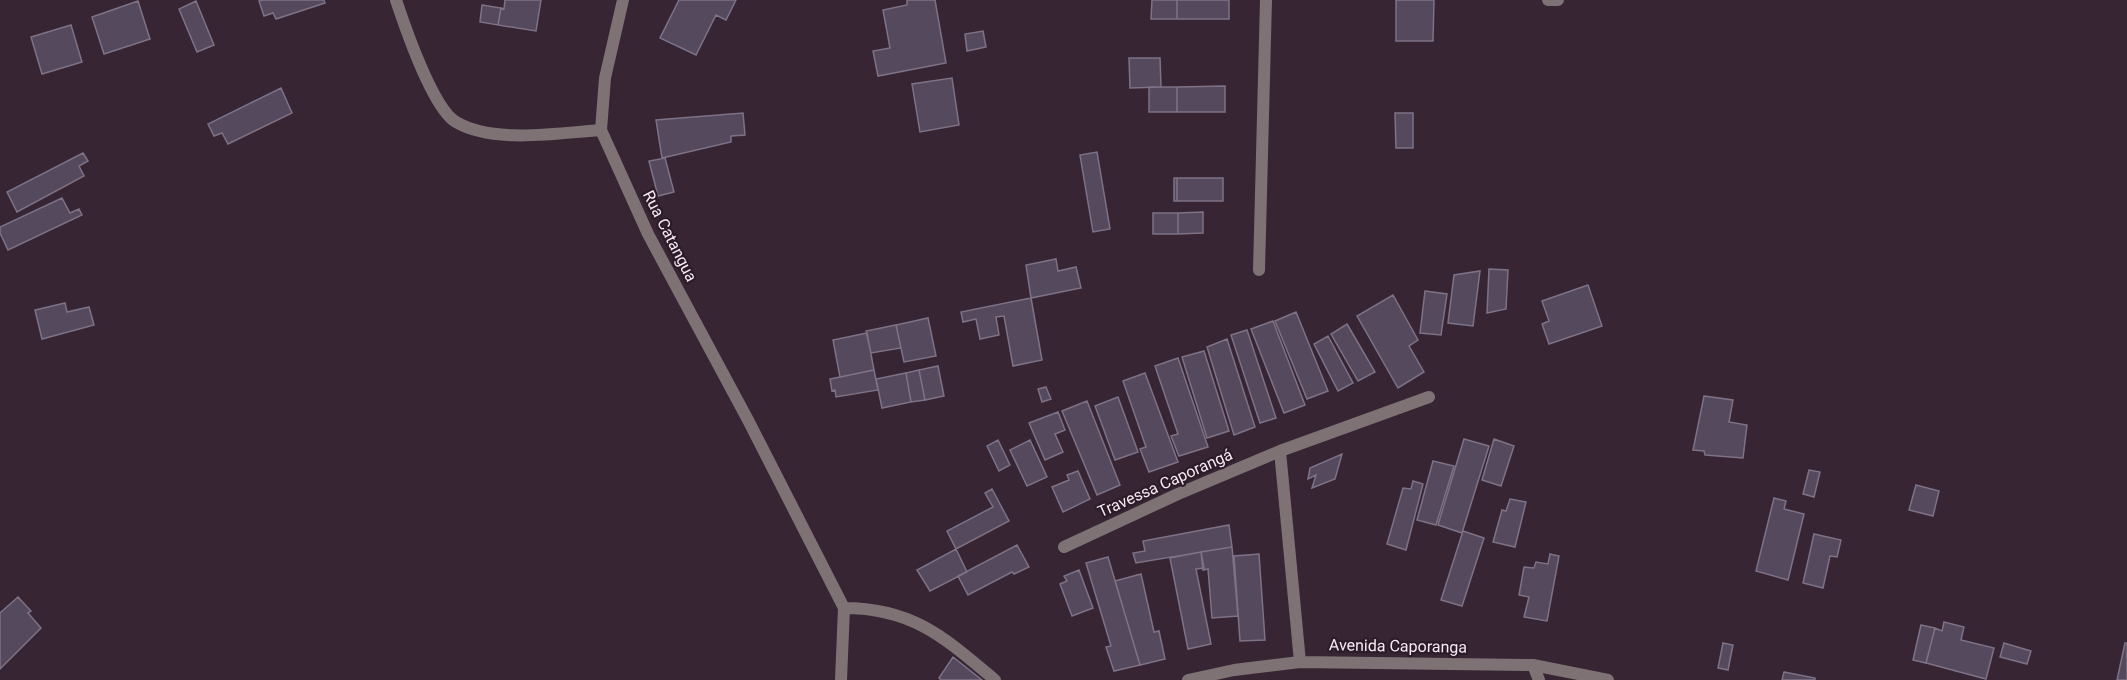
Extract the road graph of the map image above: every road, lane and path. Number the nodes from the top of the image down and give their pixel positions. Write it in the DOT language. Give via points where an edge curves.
graph roads {
  1 [pos="396,0"];
  2 [pos="622,0"];
  3 [pos="1266,0"];
  4 [pos="1548,0"];
  5 [pos="1558,0"];
  6 [pos="601,130"];
  7 [pos="1259,270"];
  8 [pos="1429,397"];
  9 [pos="1280,451"];
  10 [pos="1064,547"];
  11 [pos="844,608"];
  12 [pos="1300,662"];
  13 [pos="1533,665"];
  14 [pos="841,680"];
  15 [pos="995,680"];
  16 [pos="1188,680"];
  17 [pos="1539,680"];
  18 [pos="1608,680"];
  1 -- 6 [label="street" via="440,106 455,122 491,135"];
  2 -- 6 [label="street" via="605,78"];
  3 -- 7 [label="street"];
  4 -- 5 [label="street"];
  6 -- 11 [label="street, Rua Catangua" via="648,234"];
  8 -- 9 [label="street, Travessa Caporangá"];
  9 -- 10 [label="street, Travessa Caporangá"];
  9 -- 12 [label="street"];
  11 -- 14 [label="street"];
  11 -- 15 [label="street" via="894,613 927,627"];
  12 -- 13 [label="street, Avenida Caporanga"];
  12 -- 16 [label="street, Avenida Caporanga"];
  13 -- 17 [label="street"];
  13 -- 18 [label="street, Avenida Caporanga"];
}
